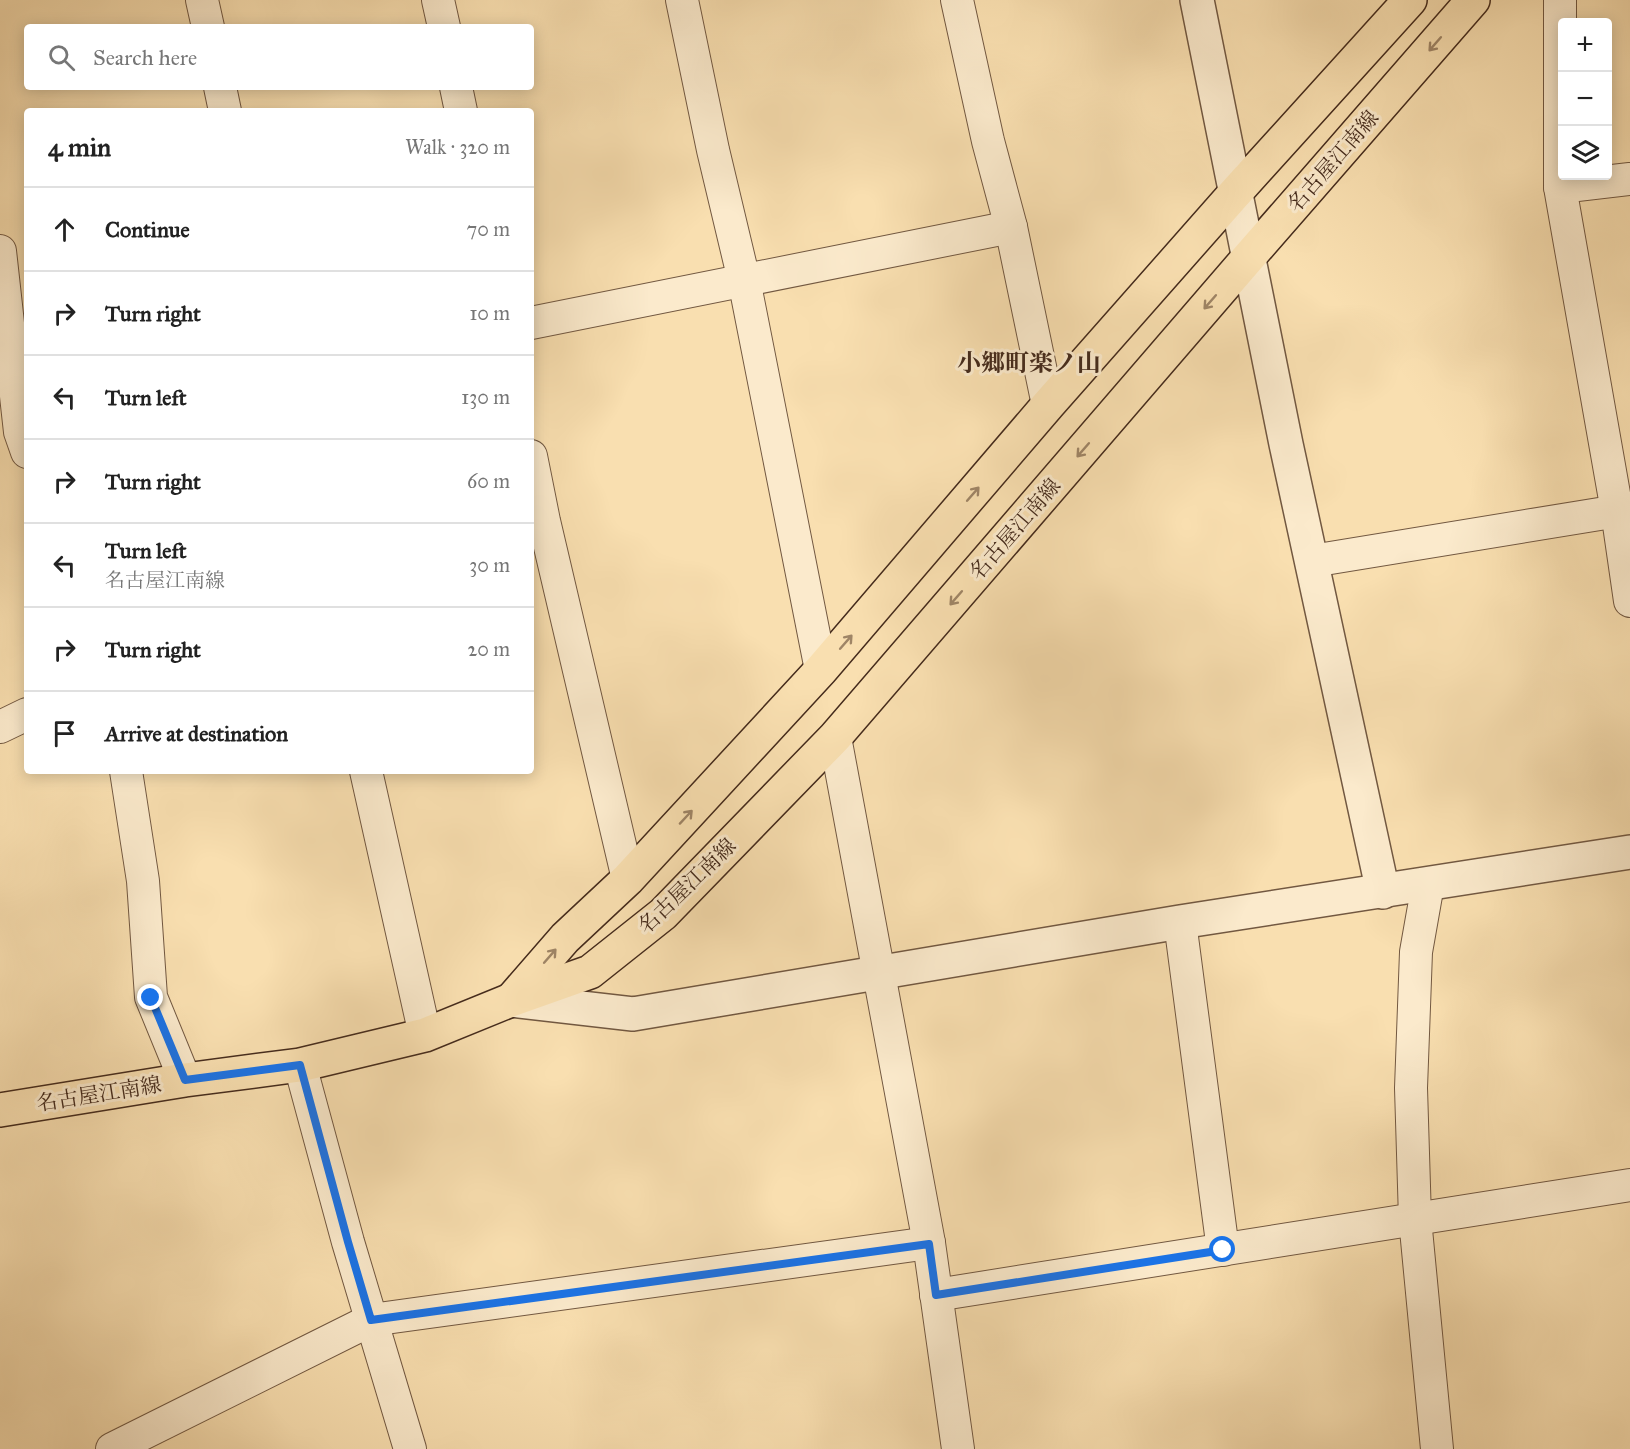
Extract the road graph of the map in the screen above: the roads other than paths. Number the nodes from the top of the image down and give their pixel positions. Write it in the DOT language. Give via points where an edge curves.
graph roads {
  1 [pos="202,0"];
  2 [pos="438,0"];
  3 [pos="682,0"];
  4 [pos="957,0"];
  5 [pos="1197,0"];
  6 [pos="1410,0"];
  7 [pos="1473,0"];
  8 [pos="1560,0"];
  9 [pos="207,24"];
  10 [pos="443,24"];
  11 [pos="221,90"];
  12 [pos="457,90"];
  13 [pos="224,108"];
  14 [pos="460,108"];
  15 [pos="1630,178"];
  16 [pos="1560,187"];
  17 [pos="1236,192"];
  18 [pos="1011,227"];
  19 [pos="0,251"];
  20 [pos="1248,258"];
  21 [pos="744,280"];
  22 [pos="534,322"];
  23 [pos="1048,405"];
  24 [pos="18,439"];
  25 [pos="534,471"];
  26 [pos="1623,510"];
  27 [pos="1312,561"];
  28 [pos="1630,601"];
  29 [pos="821,670"];
  30 [pos="24,715"];
  31 [pos="0,727"];
  32 [pos="835,737"];
  33 [pos="126,774"];
  34 [pos="367,774"];
  35 [pos="1630,852"];
  36 [pos="628,879"];
  37 [pos="1428,884"];
  38 [pos="1383,892"];
  39 [pos="1180,922"];
  40 [pos="880,972"];
  41 [pos="511,1000"];
  42 [pos="425,1035"];
  43 [pos="300,1065"];
  44 [pos="185,1080"];
  45 [pos="0,1110"];
  46 [pos="1630,1185"];
  47 [pos="1415,1219"];
  48 [pos="929,1244"];
  49 [pos="1223,1250"];
  50 [pos="936,1295"];
  51 [pos="371,1320"];
  52 [pos="125,1446"];
  53 [pos="410,1449"];
  54 [pos="958,1449"];
  55 [pos="1437,1449"];
  1 -- 9 [label="street"];
  2 -- 10 [label="street"];
  3 -- 21 [label="street"];
  4 -- 18 [label="street"];
  5 -- 17 [label="street"];
  6 -- 17 [label="main road, 名古屋江南線"];
  7 -- 20 [label="main road, 名古屋江南線, one-way"];
  8 -- 16 [label="street"];
  11 -- 13 [label="street"];
  12 -- 14 [label="street"];
  15 -- 16 [label="street"];
  16 -- 26 [label="street"];
  17 -- 20 [label="street"];
  17 -- 23 [label="main road, 名古屋江南線"];
  18 -- 21 [label="street"];
  18 -- 23 [label="street"];
  19 -- 24 [label="street"];
  20 -- 27 [label="street"];
  20 -- 32 [label="main road, 名古屋江南線, one-way"];
  21 -- 22 [label="street"];
  21 -- 29 [label="street"];
  29 -- 23 [label="main road, 名古屋江南線, one-way"];
  25 -- 36 [label="street"];
  26 -- 27 [label="street"];
  26 -- 28 [label="street"];
  27 -- 38 [label="street"];
  36 -- 29 [label="main road, 名古屋江南線, one-way"];
  30 -- 31 [label="street"];
  32 -- 40 [label="street"];
  32 -- 41 [label="main road, 名古屋江南線" via="663,914 590,972"];
  33 -- 44 [label="street" via="143,881 151,998"];
  34 -- 42 [label="street"];
  35 -- 37 [label="street"];
  41 -- 36 [label="main road, 名古屋江南線, one-way" via="565,938"];
  37 -- 38 [label="street"];
  37 -- 47 [label="street" via="1416,952 1411,1088"];
  38 -- 39 [label="street"];
  39 -- 40 [label="street"];
  39 -- 49 [label="street"];
  40 -- 41 [label="street" via="633,1014"];
  40 -- 48 [label="street"];
  41 -- 42 [label="main road, 名古屋江南線"];
  42 -- 43 [label="main road, 名古屋江南線"];
  43 -- 44 [label="main road, 名古屋江南線"];
  43 -- 51 [label="street"];
  44 -- 45 [label="main road, 名古屋江南線"];
  46 -- 47 [label="street"];
  47 -- 49 [label="street"];
  47 -- 55 [label="street"];
  48 -- 50 [label="street"];
  48 -- 51 [label="street"];
  49 -- 50 [label="street"];
  50 -- 54 [label="street"];
  51 -- 52 [label="street"];
  51 -- 53 [label="street"];
}
